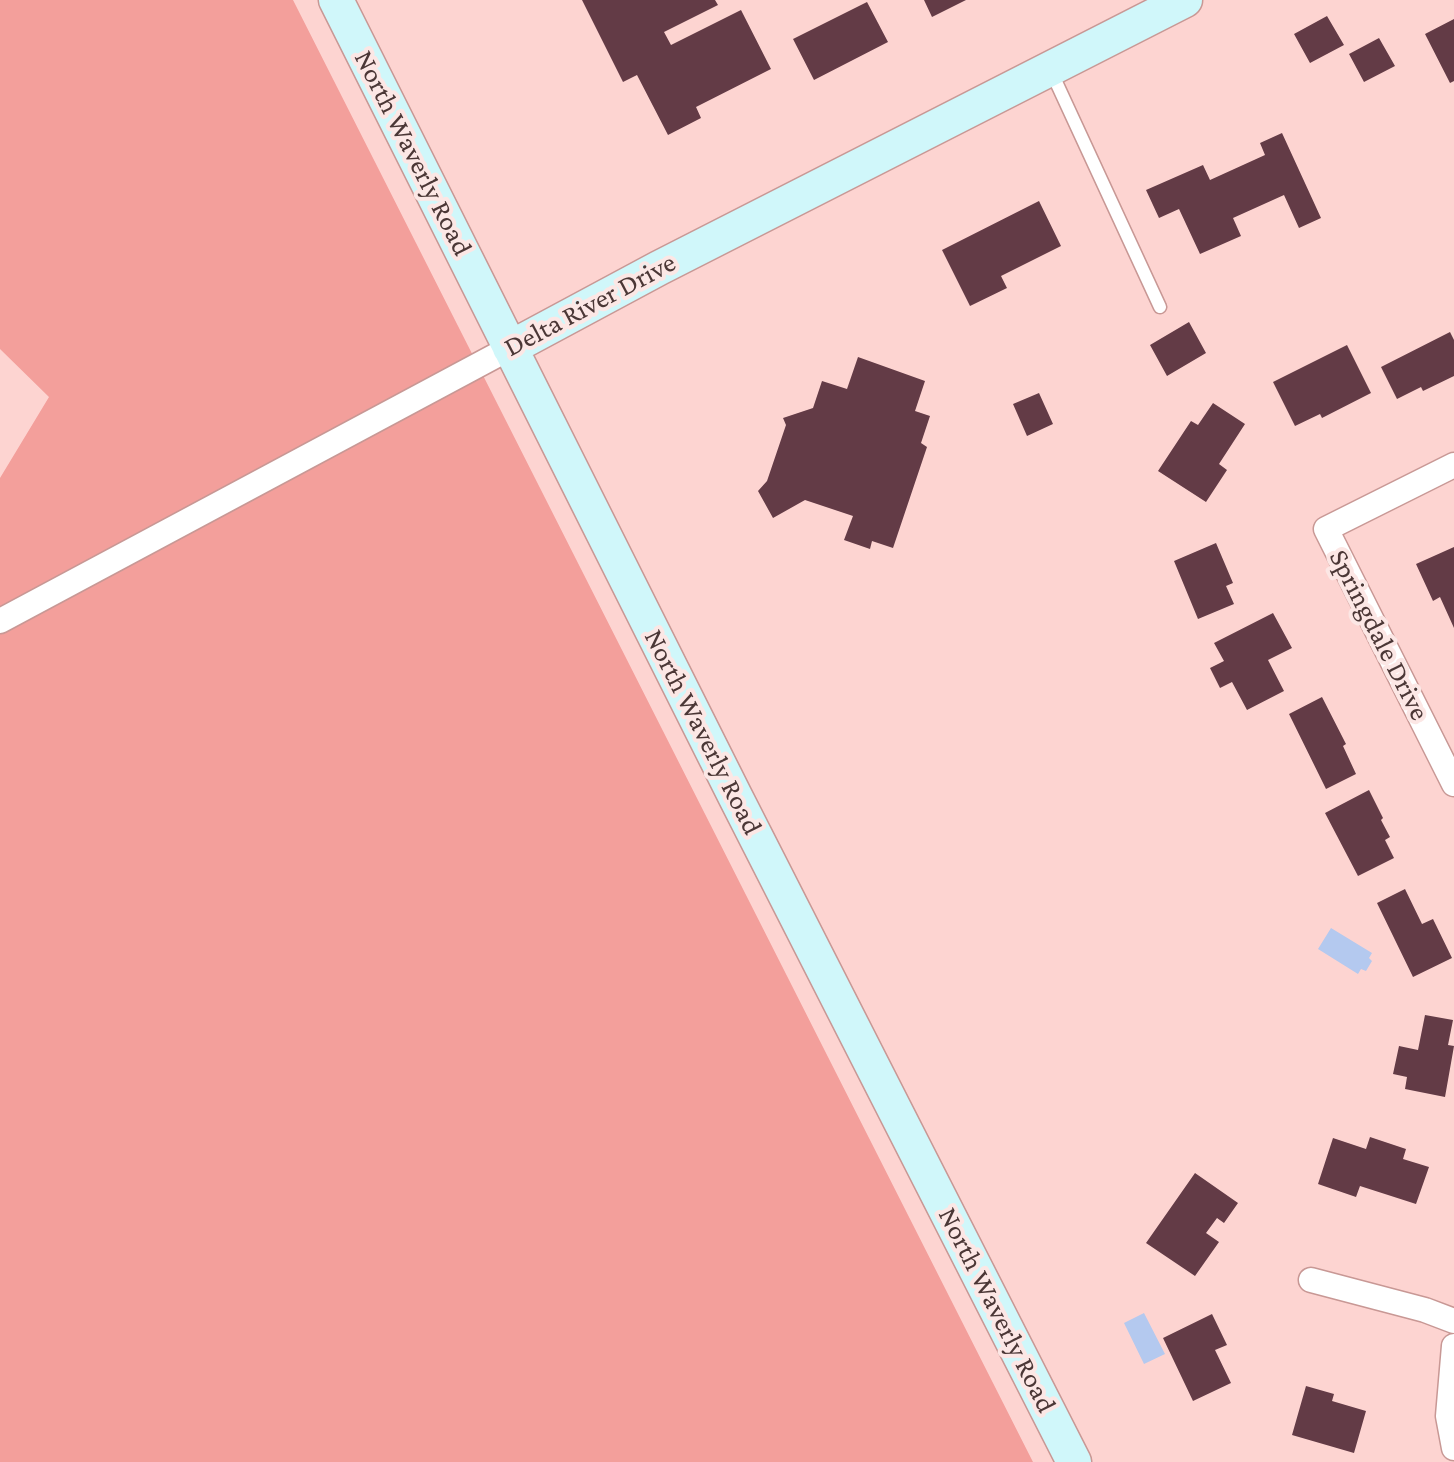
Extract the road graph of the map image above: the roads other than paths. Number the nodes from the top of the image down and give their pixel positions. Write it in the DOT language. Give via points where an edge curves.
graph roads {
  1 [pos="336,0"];
  2 [pos="1185,0"];
  3 [pos="1050,68"];
  4 [pos="1160,307"];
  5 [pos="510,348"];
  6 [pos="1454,465"];
  7 [pos="0,621"];
  8 [pos="1454,784"];
  9 [pos="1311,1280"];
  10 [pos="1454,1321"];
  11 [pos="1454,1346"];
  12 [pos="1454,1448"];
  13 [pos="1074,1462"];
  1 -- 5 [label="main road, North Waverly Road"];
  2 -- 3 [label="main road, Delta River Drive"];
  3 -- 4 [label="lane"];
  3 -- 5 [label="main road, Delta River Drive"];
  5 -- 7 [label="street, Delta River Drive"];
  5 -- 13 [label="main road, North Waverly Road"];
  6 -- 8 [label="street, Springdale Drive" via="1326,529"];
  9 -- 10 [label="street"];
  11 -- 12 [label="street" via="1448,1416"];
}
